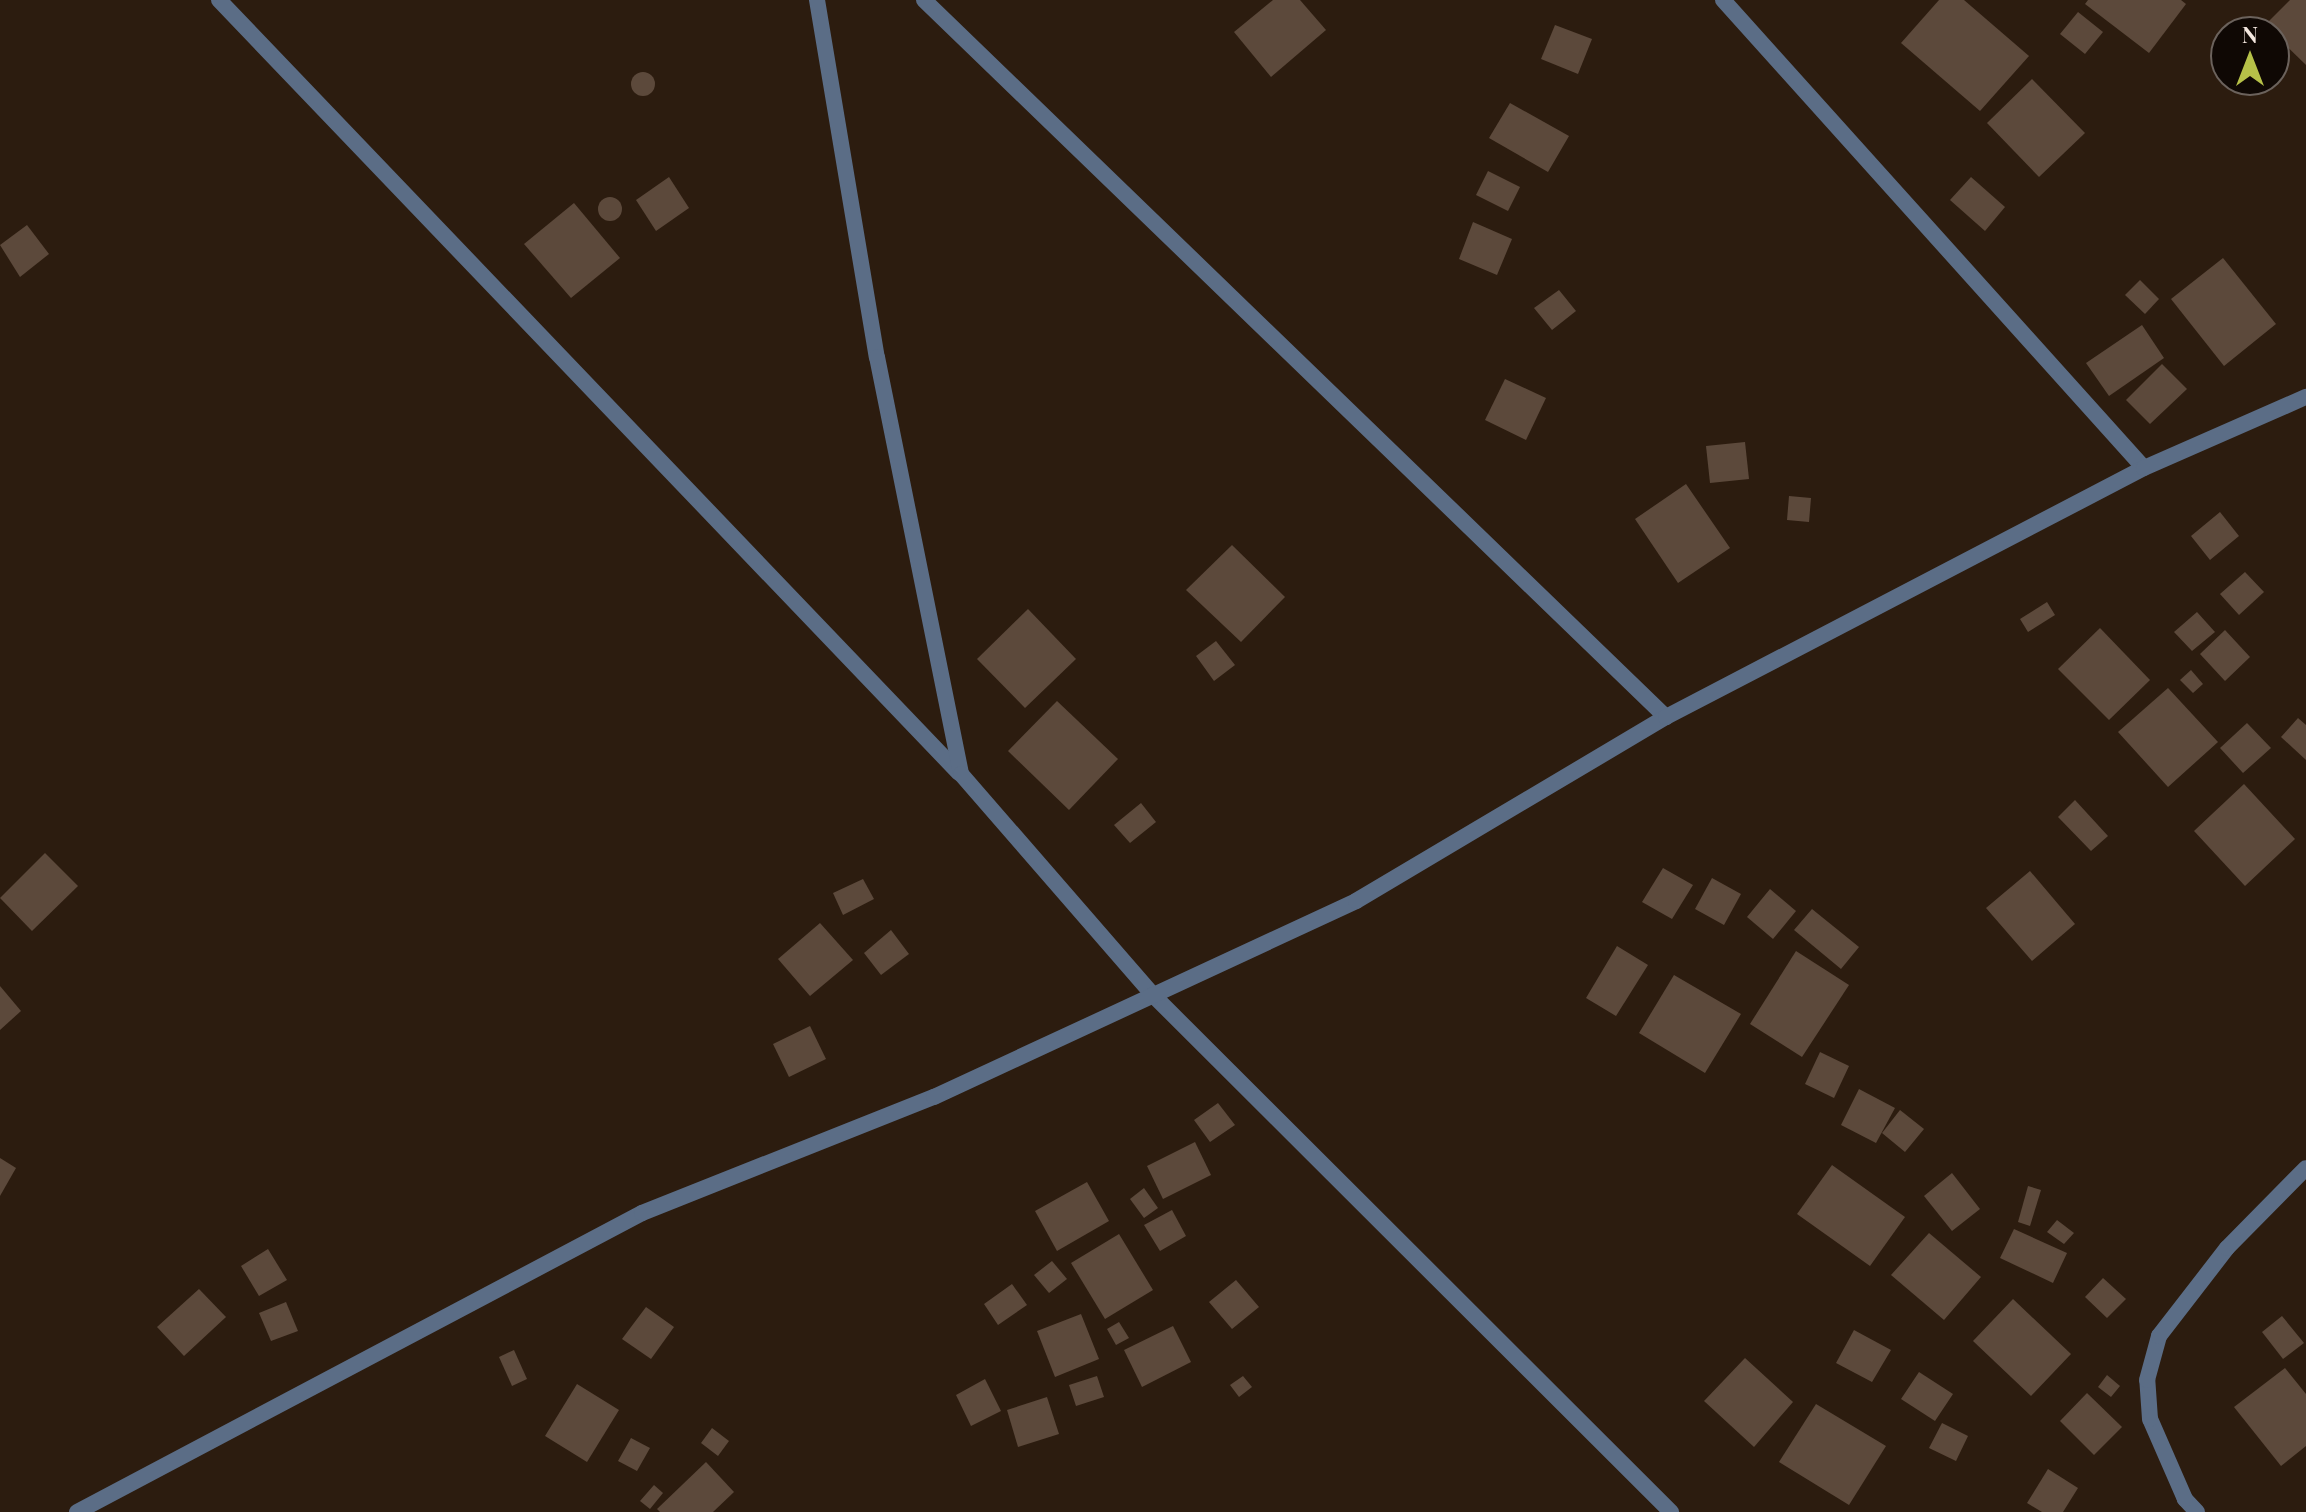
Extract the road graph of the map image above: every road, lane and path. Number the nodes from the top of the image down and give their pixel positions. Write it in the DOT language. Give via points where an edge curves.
graph roads {
  1 [pos="219,0"];
  2 [pos="817,0"];
  3 [pos="924,0"];
  4 [pos="1723,0"];
  5 [pos="2306,397"];
  6 [pos="2144,468"];
  7 [pos="1666,717"];
  8 [pos="961,774"];
  9 [pos="1153,995"];
  10 [pos="2306,1168"];
  11 [pos="77,1512"];
  12 [pos="1671,1512"];
  13 [pos="2197,1512"];
  1 -- 8 [label="street"];
  2 -- 8 [label="street" via="877,357"];
  3 -- 7 [label="street"];
  4 -- 6 [label="street"];
  5 -- 6 [label="street"];
  6 -- 7 [label="street"];
  7 -- 9 [label="street" via="1356,901"];
  8 -- 9 [label="street"];
  9 -- 11 [label="street" via="934,1097 642,1213"];
  9 -- 12 [label="street"];
  10 -- 13 [label="street" via="2227,1248 2159,1336 2147,1380 2150,1419 2185,1499"];
}
